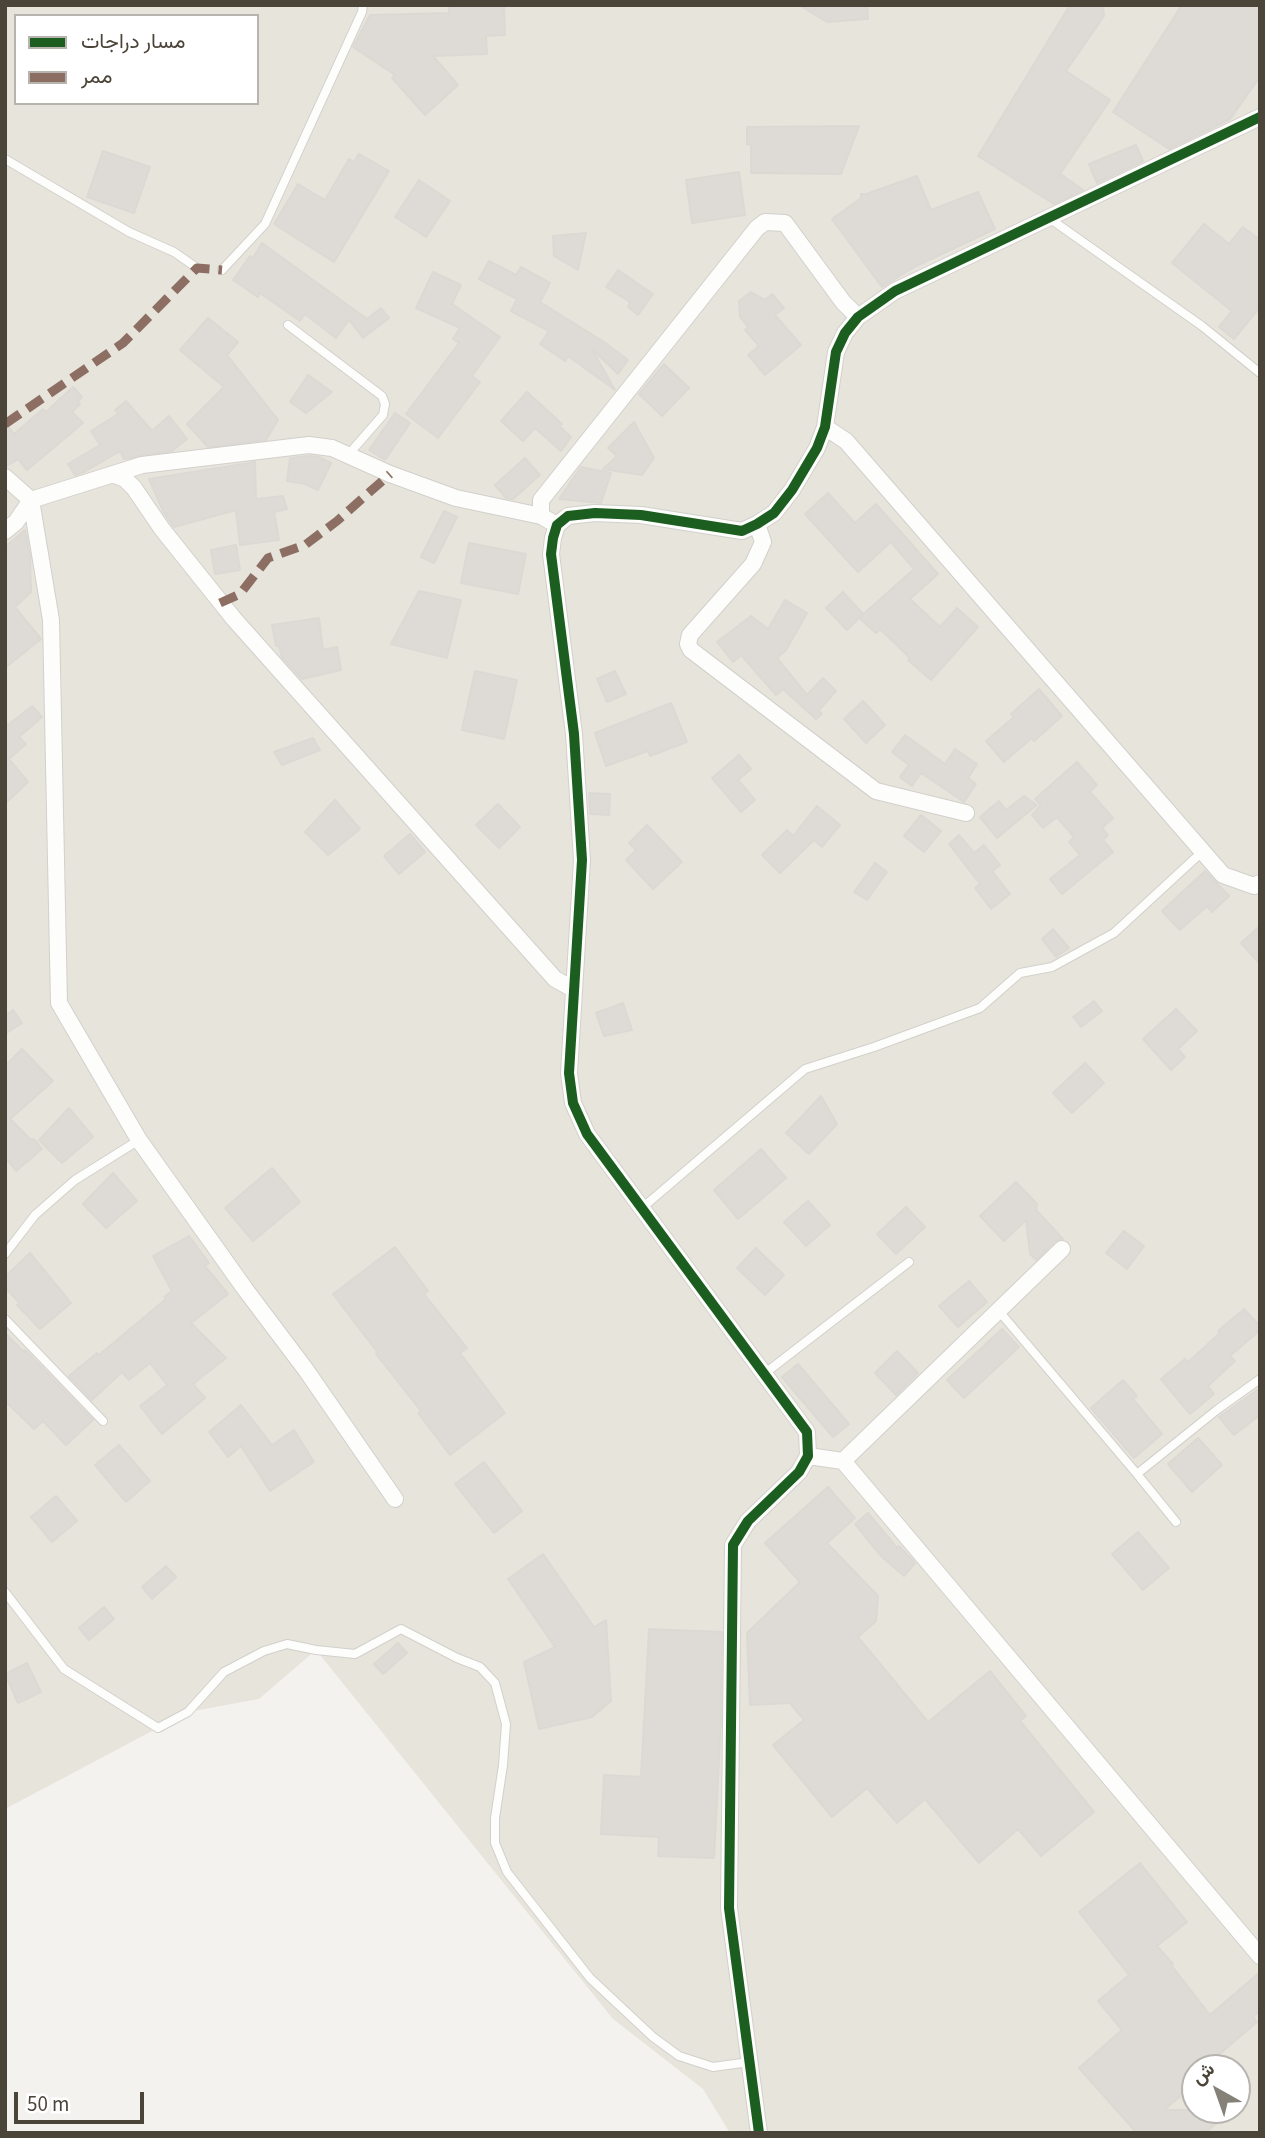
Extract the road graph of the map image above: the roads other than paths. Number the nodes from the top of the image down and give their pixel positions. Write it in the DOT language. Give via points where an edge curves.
graph roads {
  1 [pos="363,5"];
  2 [pos="1260,117"];
  3 [pos="5,159"];
  4 [pos="1049,218"];
  5 [pos="197,268"];
  6 [pos="222,270"];
  7 [pos="858,317"];
  8 [pos="288,325"];
  9 [pos="1260,373"];
  10 [pos="825,427"];
  11 [pos="348,455"];
  12 [pos="115,475"];
  13 [pos="5,477"];
  14 [pos="31,500"];
  15 [pos="541,516"];
  16 [pos="757,524"];
  17 [pos="557,525"];
  18 [pos="5,531"];
  19 [pos="965,813"];
  20 [pos="1203,851"];
  21 [pos="1260,883"];
  22 [pos="573,989"];
  23 [pos="139,1140"];
  24 [pos="642,1208"];
  25 [pos="1062,1249"];
  26 [pos="5,1254"];
  27 [pos="909,1262"];
  28 [pos="998,1311"];
  29 [pos="5,1319"];
  30 [pos="764,1374"];
  31 [pos="1260,1379"];
  32 [pos="103,1421"];
  33 [pos="808,1456"];
  34 [pos="844,1461"];
  35 [pos="1137,1474"];
  36 [pos="395,1499"];
  37 [pos="1176,1522"];
  38 [pos="5,1592"];
  39 [pos="1260,1956"];
  40 [pos="749,2062"];
  41 [pos="759,2133"];
  1 -- 6 [label="lane" via="265,223"];
  2 -- 4 [label="street"];
  3 -- 5 [label="lane"];
  4 -- 7 [label="street" via="895,291"];
  4 -- 9 [label="lane" via="1202,326"];
  7 -- 10 [label="street" via="836,352"];
  7 -- 15 [label="street" via="785,223 765,222 541,500"];
  8 -- 11 [label="lane" via="382,396 383,415"];
  10 -- 16 [label="street" via="792,490 774,513"];
  10 -- 20 [label="street" via="846,441"];
  11 -- 12 [label="street" via="309,445 142,465"];
  11 -- 15 [label="street" via="456,498"];
  12 -- 14 [label="street"];
  12 -- 22 [label="street" via="134,488 261,650 555,979"];
  13 -- 14 [label="street"];
  14 -- 18 [label="street"];
  14 -- 23 [label="street" via="51,620 59,1003"];
  15 -- 17 [label="street"];
  16 -- 17 [label="street" via="742,531 641,514 595,513 568,516"];
  16 -- 19 [label="street" via="763,542 753,564 690,635 691,650 876,791"];
  17 -- 22 [label="street" via="551,554 573,734 582,860"];
  20 -- 21 [label="street" via="1223,875 1254,886"];
  20 -- 24 [label="lane" via="1114,933 1052,967 1020,973 980,1008 804,1069"];
  22 -- 24 [label="street" via="569,1073 573,1104 587,1134"];
  23 -- 26 [label="lane" via="75,1180 35,1215"];
  23 -- 36 [label="street"];
  24 -- 30 [label="street"];
  25 -- 28 [label="street"];
  27 -- 30 [label="lane"];
  28 -- 34 [label="street"];
  28 -- 35 [label="lane"];
  29 -- 32 [label="lane"];
  30 -- 33 [label="street" via="807,1433"];
  31 -- 35 [label="lane"];
  33 -- 34 [label="street"];
  33 -- 40 [label="street" via="799,1472 748,1521 733,1545 729,1908"];
  34 -- 39 [label="street"];
  35 -- 37 [label="lane"];
  38 -- 40 [label="lane" via="64,1668 158,1728 188,1712 224,1672 287,1644 355,1654 401,1629 480,1667 495,1683 506,1724 495,1843 508,1872 590,1978 653,2037 679,2056 713,2067"];
  40 -- 41 [label="street"];
}
